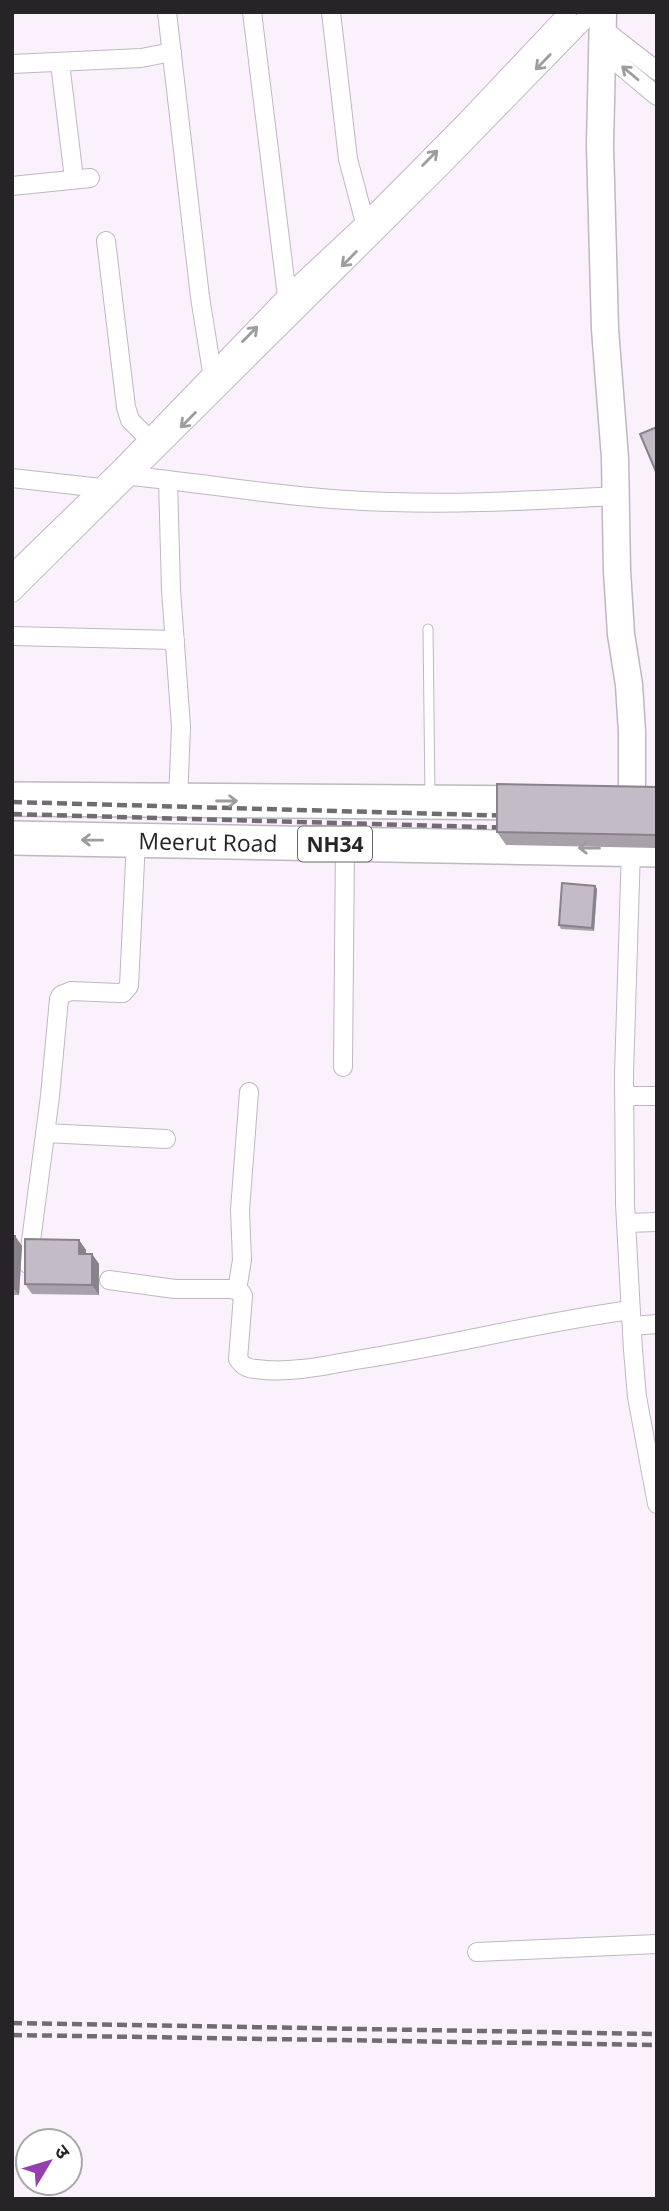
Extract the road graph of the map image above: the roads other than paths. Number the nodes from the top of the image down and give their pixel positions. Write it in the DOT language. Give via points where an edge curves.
graph roads {
  1 [pos="167,12"];
  2 [pos="252,12"];
  3 [pos="331,12"];
  4 [pos="591,22"];
  5 [pos="172,52"];
  6 [pos="657,53"];
  7 [pos="60,63"];
  8 [pos="12,64"];
  9 [pos="657,71"];
  10 [pos="657,96"];
  11 [pos="12,186"];
  12 [pos="365,223"];
  13 [pos="106,241"];
  14 [pos="287,296"];
  15 [pos="221,371"];
  16 [pos="148,438"];
  17 [pos="131,476"];
  18 [pos="12,478"];
  19 [pos="168,480"];
  20 [pos="101,488"];
  21 [pos="615,496"];
  22 [pos="66,531"];
  23 [pos="12,574"];
  24 [pos="12,593"];
  25 [pos="428,629"];
  26 [pos="12,636"];
  27 [pos="175,640"];
  28 [pos="12,799"];
  29 [pos="178,801"];
  30 [pos="430,803"];
  31 [pos="485,803"];
  32 [pos="618,804"];
  33 [pos="12,838"];
  34 [pos="136,840"];
  35 [pos="345,844"];
  36 [pos="483,846"];
  37 [pos="644,850"];
  38 [pos="343,1067"];
  39 [pos="249,1092"];
  40 [pos="624,1096"];
  41 [pos="657,1096"];
  42 [pos="45,1133"];
  43 [pos="166,1139"];
  44 [pos="657,1222"];
  45 [pos="626,1223"];
  46 [pos="21,1240"];
  47 [pos="27,1275"];
  48 [pos="109,1280"];
  49 [pos="237,1290"];
  50 [pos="631,1318"];
  51 [pos="657,1324"];
  52 [pos="650,1439"];
  53 [pos="657,1504"];
  54 [pos="657,1944"];
  55 [pos="477,1952"];
  1 -- 5 [label="street"];
  2 -- 14 [label="street"];
  3 -- 12 [label="street" via="348,159"];
  4 -- 6 [label="street"];
  4 -- 9 [label="street"];
  10 -- 4 [label="street, one-way"];
  12 -- 4 [label="street, one-way" via="467,120"];
  4 -- 15 [label="street, one-way"];
  4 -- 21 [label="street"];
  5 -- 7 [label="street"];
  5 -- 15 [label="street" via="200,297"];
  7 -- 8 [label="street"];
  7 -- 11 [label="street" via="82,178"];
  12 -- 14 [label="street"];
  13 -- 16 [label="street" via="126,407 130,420"];
  15 -- 14 [label="street, one-way"];
  15 -- 16 [label="street"];
  15 -- 17 [label="street, one-way"];
  16 -- 20 [label="street"];
  17 -- 19 [label="street"];
  17 -- 22 [label="street"];
  18 -- 20 [label="street"];
  19 -- 21 [label="street" via="353,500"];
  19 -- 27 [label="street"];
  20 -- 22 [label="street"];
  21 -- 32 [label="street" via="621,634 632,732"];
  22 -- 23 [label="street"];
  22 -- 24 [label="street"];
  25 -- 30 [label="lane"];
  26 -- 27 [label="street"];
  27 -- 29 [label="street" via="181,727"];
  28 -- 29 [label="highway, Meerut Road / NH34"];
  29 -- 30 [label="highway, Meerut Road / NH34, one-way"];
  30 -- 31 [label="highway, Meerut Road / NH34"];
  31 -- 32 [label="highway, Meerut Road / NH34"];
  31 -- 36 [label="highway"];
  34 -- 33 [label="highway, Meerut Road / NH34, one-way"];
  34 -- 35 [label="highway, Meerut Road / NH34"];
  34 -- 42 [label="street" via="129,986 124,993 71,991 61,995"];
  35 -- 36 [label="highway, Meerut Road / NH34"];
  35 -- 38 [label="street"];
  37 -- 36 [label="highway, Meerut Road / NH34, one-way"];
  37 -- 40 [label="street"];
  39 -- 49 [label="street"];
  40 -- 41 [label="street"];
  40 -- 45 [label="street"];
  42 -- 43 [label="street"];
  42 -- 46 [label="street"];
  44 -- 45 [label="street"];
  45 -- 50 [label="street"];
  46 -- 47 [label="street"];
  48 -- 49 [label="street" via="175,1289"];
  49 -- 50 [label="street" via="243,1296 238,1359 255,1370 373,1358 556,1321"];
  50 -- 51 [label="street"];
  50 -- 52 [label="street" via="637,1397"];
  52 -- 53 [label="street"];
  54 -- 55 [label="street"];
}
